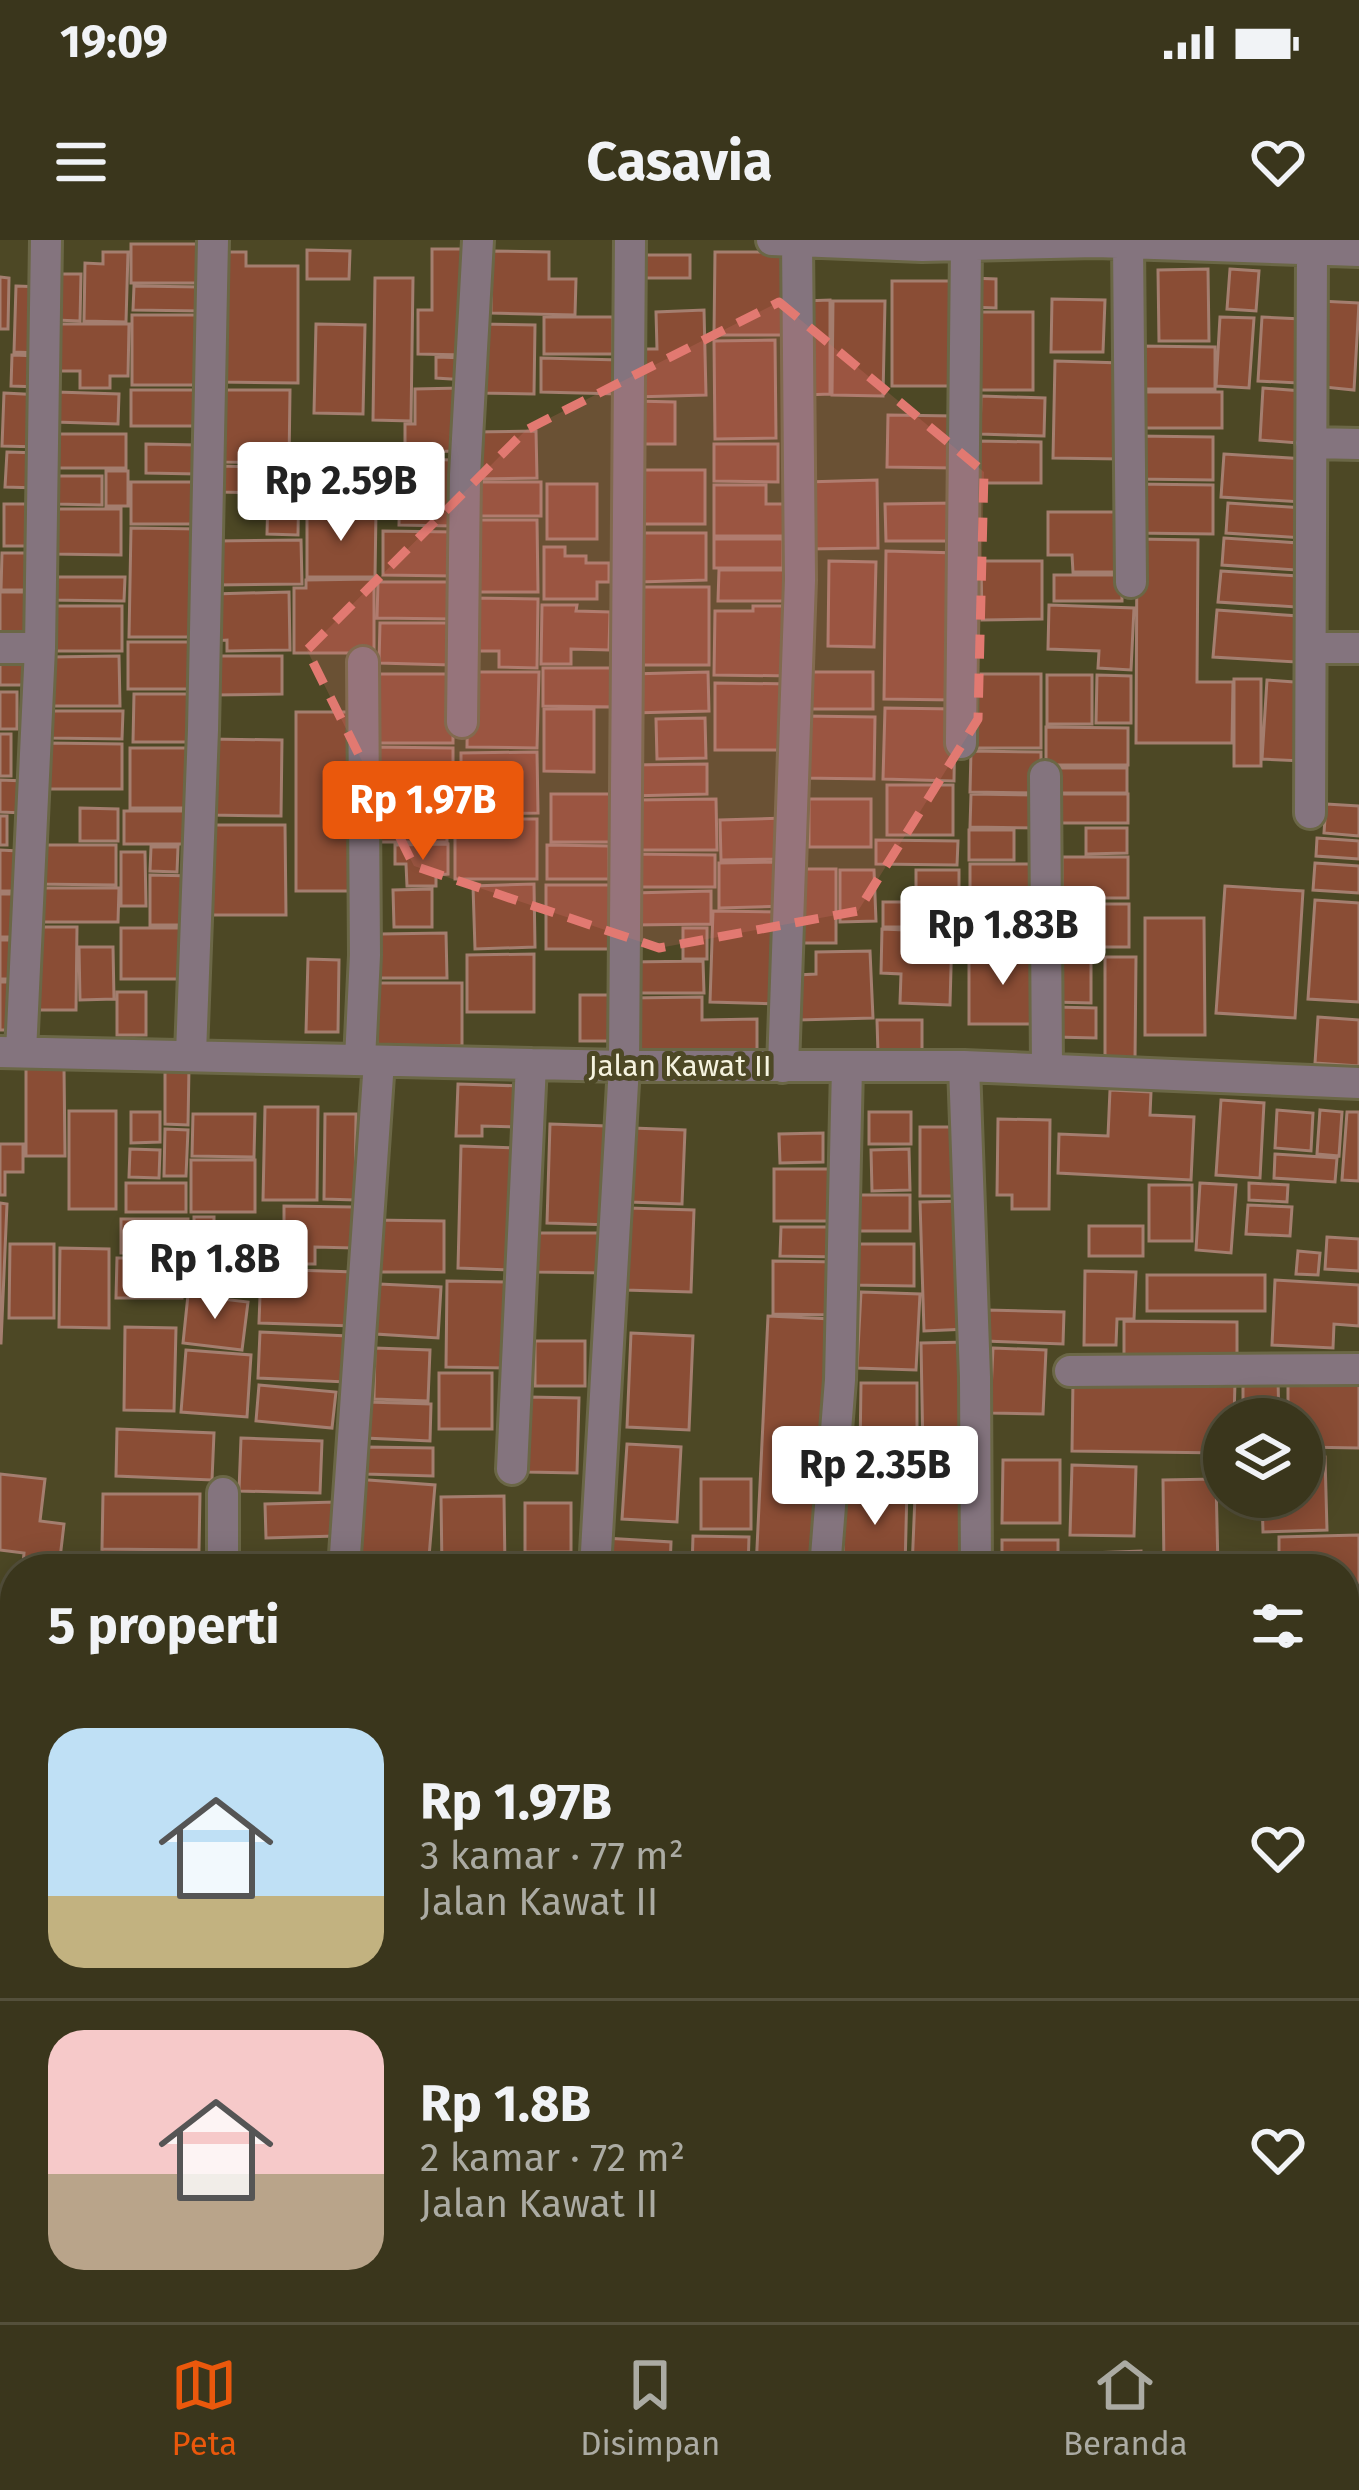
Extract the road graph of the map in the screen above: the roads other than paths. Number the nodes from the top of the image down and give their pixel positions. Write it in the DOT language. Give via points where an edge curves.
graph roads {
  1 [pos="46,240"];
  2 [pos="213,240"];
  3 [pos="478,240"];
  4 [pos="630,240"];
  5 [pos="772,240"];
  6 [pos="797,241"];
  7 [pos="1096,241"];
  8 [pos="1128,242"];
  9 [pos="922,243"];
  10 [pos="965,246"];
  11 [pos="1312,250"];
  12 [pos="1359,250"];
  13 [pos="1312,442"];
  14 [pos="1359,444"];
  15 [pos="1131,582"];
  16 [pos="40,648"];
  17 [pos="1312,648"];
  18 [pos="1359,648"];
  19 [pos="0,649"];
  20 [pos="363,662"];
  21 [pos="462,722"];
  22 [pos="961,743"];
  23 [pos="1045,776"];
  24 [pos="1310,813"];
  25 [pos="10,1052"];
  26 [pos="191,1054"];
  27 [pos="369,1060"];
  28 [pos="531,1064"];
  29 [pos="624,1066"];
  30 [pos="964,1066"];
  31 [pos="783,1067"];
  32 [pos="847,1067"];
  33 [pos="1047,1070"];
  34 [pos="1359,1083"];
  35 [pos="1359,1369"];
  36 [pos="1070,1371"];
  37 [pos="512,1468"];
  38 [pos="223,1492"];
  39 [pos="223,1554"];
  40 [pos="345,1554"];
  41 [pos="596,1554"];
  42 [pos="826,1554"];
  43 [pos="976,1554"];
  1 -- 16 [label="street"];
  2 -- 26 [label="street"];
  3 -- 21 [label="street"];
  4 -- 29 [label="street"];
  5 -- 6 [label="street"];
  6 -- 9 [label="street"];
  6 -- 31 [label="street" via="800,580"];
  7 -- 8 [label="street"];
  7 -- 10 [label="street"];
  8 -- 11 [label="street"];
  8 -- 15 [label="street"];
  9 -- 10 [label="street"];
  10 -- 22 [label="street"];
  11 -- 12 [label="street"];
  11 -- 13 [label="street"];
  13 -- 14 [label="street"];
  13 -- 17 [label="street"];
  16 -- 19 [label="street"];
  16 -- 25 [label="street"];
  17 -- 18 [label="street"];
  17 -- 24 [label="street"];
  20 -- 27 [label="street"];
  23 -- 33 [label="street"];
  25 -- 26 [label="street, Jalan Kawat II"];
  26 -- 27 [label="street, Jalan Kawat II"];
  27 -- 28 [label="street, Jalan Kawat II"];
  27 -- 40 [label="street"];
  28 -- 29 [label="street, Jalan Kawat II"];
  28 -- 37 [label="street"];
  29 -- 31 [label="street, Jalan Kawat II"];
  29 -- 41 [label="street"];
  30 -- 32 [label="street, Jalan Kawat II"];
  30 -- 33 [label="street, Jalan Kawat II"];
  30 -- 43 [label="street"];
  31 -- 32 [label="street, Jalan Kawat II"];
  32 -- 42 [label="street" via="840,1381"];
  33 -- 34 [label="street, Jalan Kawat II"];
  35 -- 36 [label="street"];
  38 -- 39 [label="street"];
}
